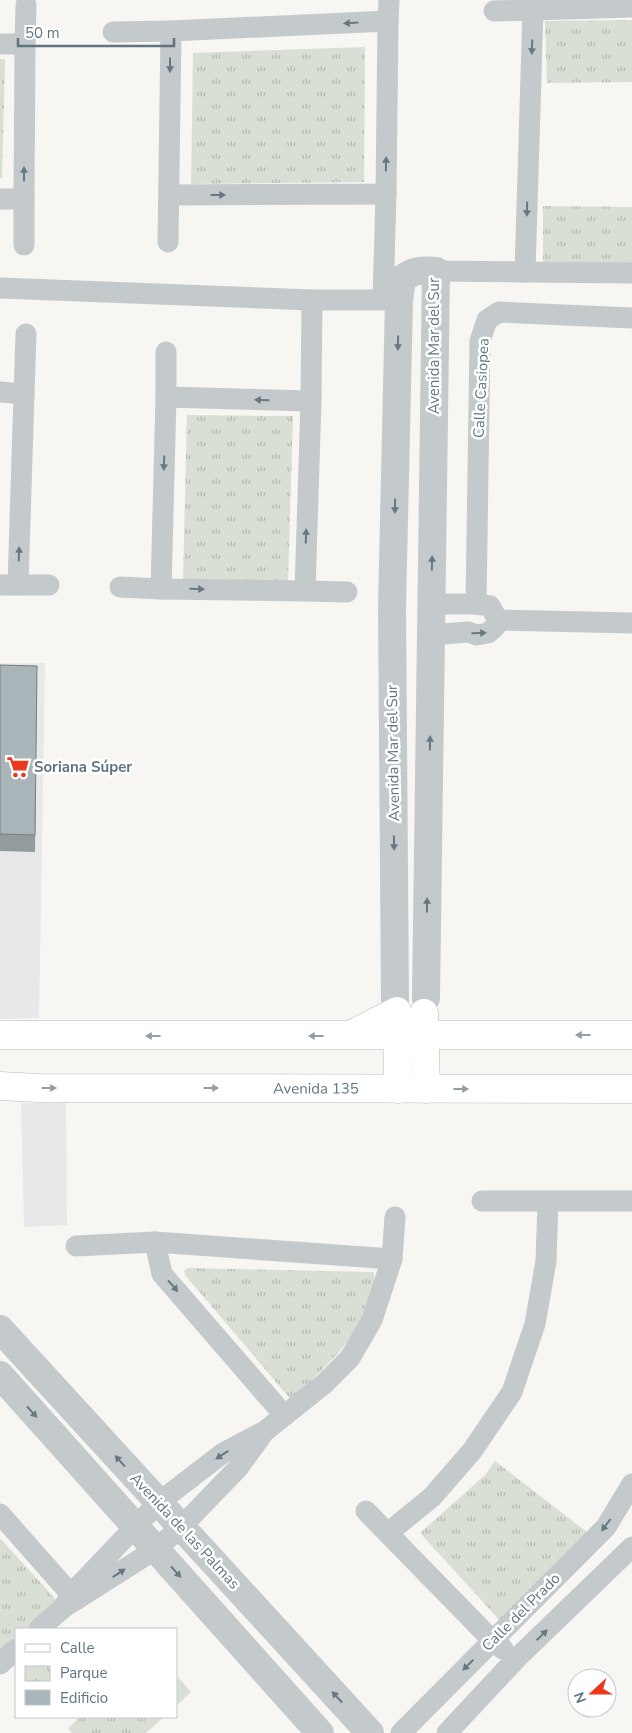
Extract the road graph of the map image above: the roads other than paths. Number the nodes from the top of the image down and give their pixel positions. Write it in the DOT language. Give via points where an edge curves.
graph roads {
  1 [pos="389,0"];
  2 [pos="26,5"];
  3 [pos="632,7"];
  4 [pos="533,10"];
  5 [pos="494,11"];
  6 [pos="388,21"];
  7 [pos="170,31"];
  8 [pos="113,32"];
  9 [pos="0,44"];
  10 [pos="25,44"];
  11 [pos="386,194"];
  12 [pos="170,195"];
  13 [pos="0,199"];
  14 [pos="24,199"];
  15 [pos="168,242"];
  16 [pos="24,244"];
  17 [pos="436,271"];
  18 [pos="525,272"];
  19 [pos="632,273"];
  20 [pos="0,288"];
  21 [pos="391,299"];
  22 [pos="312,300"];
  23 [pos="632,318"];
  24 [pos="26,334"];
  25 [pos="166,352"];
  26 [pos="0,392"];
  27 [pos="24,394"];
  28 [pos="166,397"];
  29 [pos="311,401"];
  30 [pos="9,585"];
  31 [pos="49,585"];
  32 [pos="120,588"];
  33 [pos="161,589"];
  34 [pos="305,591"];
  35 [pos="347,592"];
  36 [pos="431,604"];
  37 [pos="476,604"];
  38 [pos="498,620"];
  39 [pos="632,624"];
  40 [pos="431,643"];
  41 [pos="392,650"];
  42 [pos="397,1016"];
  43 [pos="425,1016"];
  44 [pos="632,1035"];
  45 [pos="0,1036"];
  46 [pos="0,1086"];
  47 [pos="398,1089"];
  48 [pos="426,1089"];
  49 [pos="632,1089"];
  50 [pos="482,1201"];
  51 [pos="548,1201"];
  52 [pos="632,1201"];
  53 [pos="395,1217"];
  54 [pos="155,1242"];
  55 [pos="76,1246"];
  56 [pos="392,1259"];
  57 [pos="0,1329"];
  58 [pos="0,1375"];
  59 [pos="284,1415"];
  60 [pos="265,1431"];
  61 [pos="632,1484"];
  62 [pos="158,1503"];
  63 [pos="366,1511"];
  64 [pos="0,1514"];
  65 [pos="135,1526"];
  66 [pos="181,1527"];
  67 [pos="388,1533"];
  68 [pos="632,1547"];
  69 [pos="156,1549"];
  70 [pos="70,1601"];
  71 [pos="40,1628"];
  72 [pos="492,1640"];
  73 [pos="15,1650"];
  74 [pos="516,1659"];
  75 [pos="0,1664"];
  76 [pos="320,1733"];
  77 [pos="370,1733"];
  78 [pos="401,1733"];
  79 [pos="447,1733"];
  1 -- 6 [label="street"];
  2 -- 10 [label="street"];
  3 -- 4 [label="street"];
  4 -- 5 [label="street"];
  4 -- 18 [label="street, one-way"];
  6 -- 7 [label="street, one-way"];
  11 -- 6 [label="street, one-way"];
  7 -- 8 [label="street"];
  7 -- 12 [label="street, one-way"];
  9 -- 10 [label="street"];
  14 -- 10 [label="street, one-way"];
  12 -- 11 [label="street, one-way"];
  11 -- 21 [label="street"];
  12 -- 15 [label="street"];
  13 -- 14 [label="street"];
  14 -- 16 [label="street"];
  17 -- 18 [label="street"];
  17 -- 21 [label="street, Avenida Mar del Sur" via="408,274"];
  36 -- 17 [label="street, Avenida Mar del Sur, one-way"];
  18 -- 19 [label="street"];
  20 -- 22 [label="street"];
  21 -- 22 [label="street"];
  21 -- 41 [label="street, Avenida Mar del Sur, one-way"];
  22 -- 29 [label="street"];
  23 -- 37 [label="street, Calle Casiopea" via="499,312 487,320 480,341"];
  24 -- 27 [label="street"];
  25 -- 28 [label="street"];
  26 -- 27 [label="street"];
  30 -- 27 [label="street, one-way"];
  29 -- 28 [label="street, one-way"];
  28 -- 33 [label="street, one-way"];
  34 -- 29 [label="street, one-way"];
  30 -- 31 [label="street"];
  32 -- 33 [label="street"];
  33 -- 34 [label="street, one-way"];
  34 -- 35 [label="street"];
  36 -- 37 [label="street"];
  36 -- 40 [label="street, Avenida Mar del Sur"];
  37 -- 38 [label="street" via="490,606"];
  38 -- 39 [label="street"];
  40 -- 38 [label="street, one-way" via="468,632 477,635 488,633"];
  40 -- 41 [label="street"];
  43 -- 40 [label="street, Avenida Mar del Sur, one-way"];
  41 -- 42 [label="street, Avenida Mar del Sur, one-way"];
  42 -- 43 [label="main road"];
  42 -- 43 [label="street" via="400,992 410,988 420,990"];
  42 -- 45 [label="main road, one-way" via="346,1036"];
  42 -- 47 [label="main road"];
  44 -- 43 [label="main road, one-way" via="463,1036"];
  43 -- 48 [label="main road"];
  46 -- 47 [label="main road, Avenida 135, one-way"];
  47 -- 48 [label="main road, Avenida 135"];
  48 -- 49 [label="main road, Avenida 135, one-way"];
  50 -- 51 [label="street"];
  51 -- 52 [label="street"];
  51 -- 67 [label="street" via="546,1261 534,1324 512,1392 472,1451 432,1497"];
  53 -- 56 [label="street"];
  54 -- 55 [label="street"];
  54 -- 56 [label="street"];
  54 -- 59 [label="street, one-way" via="162,1274"];
  56 -- 59 [label="street" via="372,1320 350,1358 324,1384"];
  62 -- 57 [label="street, Avenida de las Palmas, one-way"];
  58 -- 65 [label="street, one-way"];
  59 -- 60 [label="street"];
  60 -- 62 [label="street, one-way" via="223,1454"];
  60 -- 66 [label="street" via="238,1468"];
  61 -- 72 [label="street, Calle del Prado, one-way" via="606,1527"];
  62 -- 65 [label="street"];
  62 -- 66 [label="street, Avenida de las Palmas"];
  63 -- 67 [label="street"];
  64 -- 70 [label="street"];
  65 -- 69 [label="street"];
  65 -- 70 [label="street"];
  66 -- 69 [label="street"];
  77 -- 66 [label="street, Avenida de las Palmas, one-way"];
  67 -- 72 [label="street"];
  74 -- 68 [label="street, Calle del Prado, one-way"];
  70 -- 69 [label="street, one-way"];
  69 -- 76 [label="street, one-way"];
  70 -- 71 [label="street"];
  72 -- 74 [label="street"];
  72 -- 78 [label="street, Calle del Prado, one-way"];
  73 -- 75 [label="street"];
  74 -- 79 [label="street, Calle del Prado"];
}
